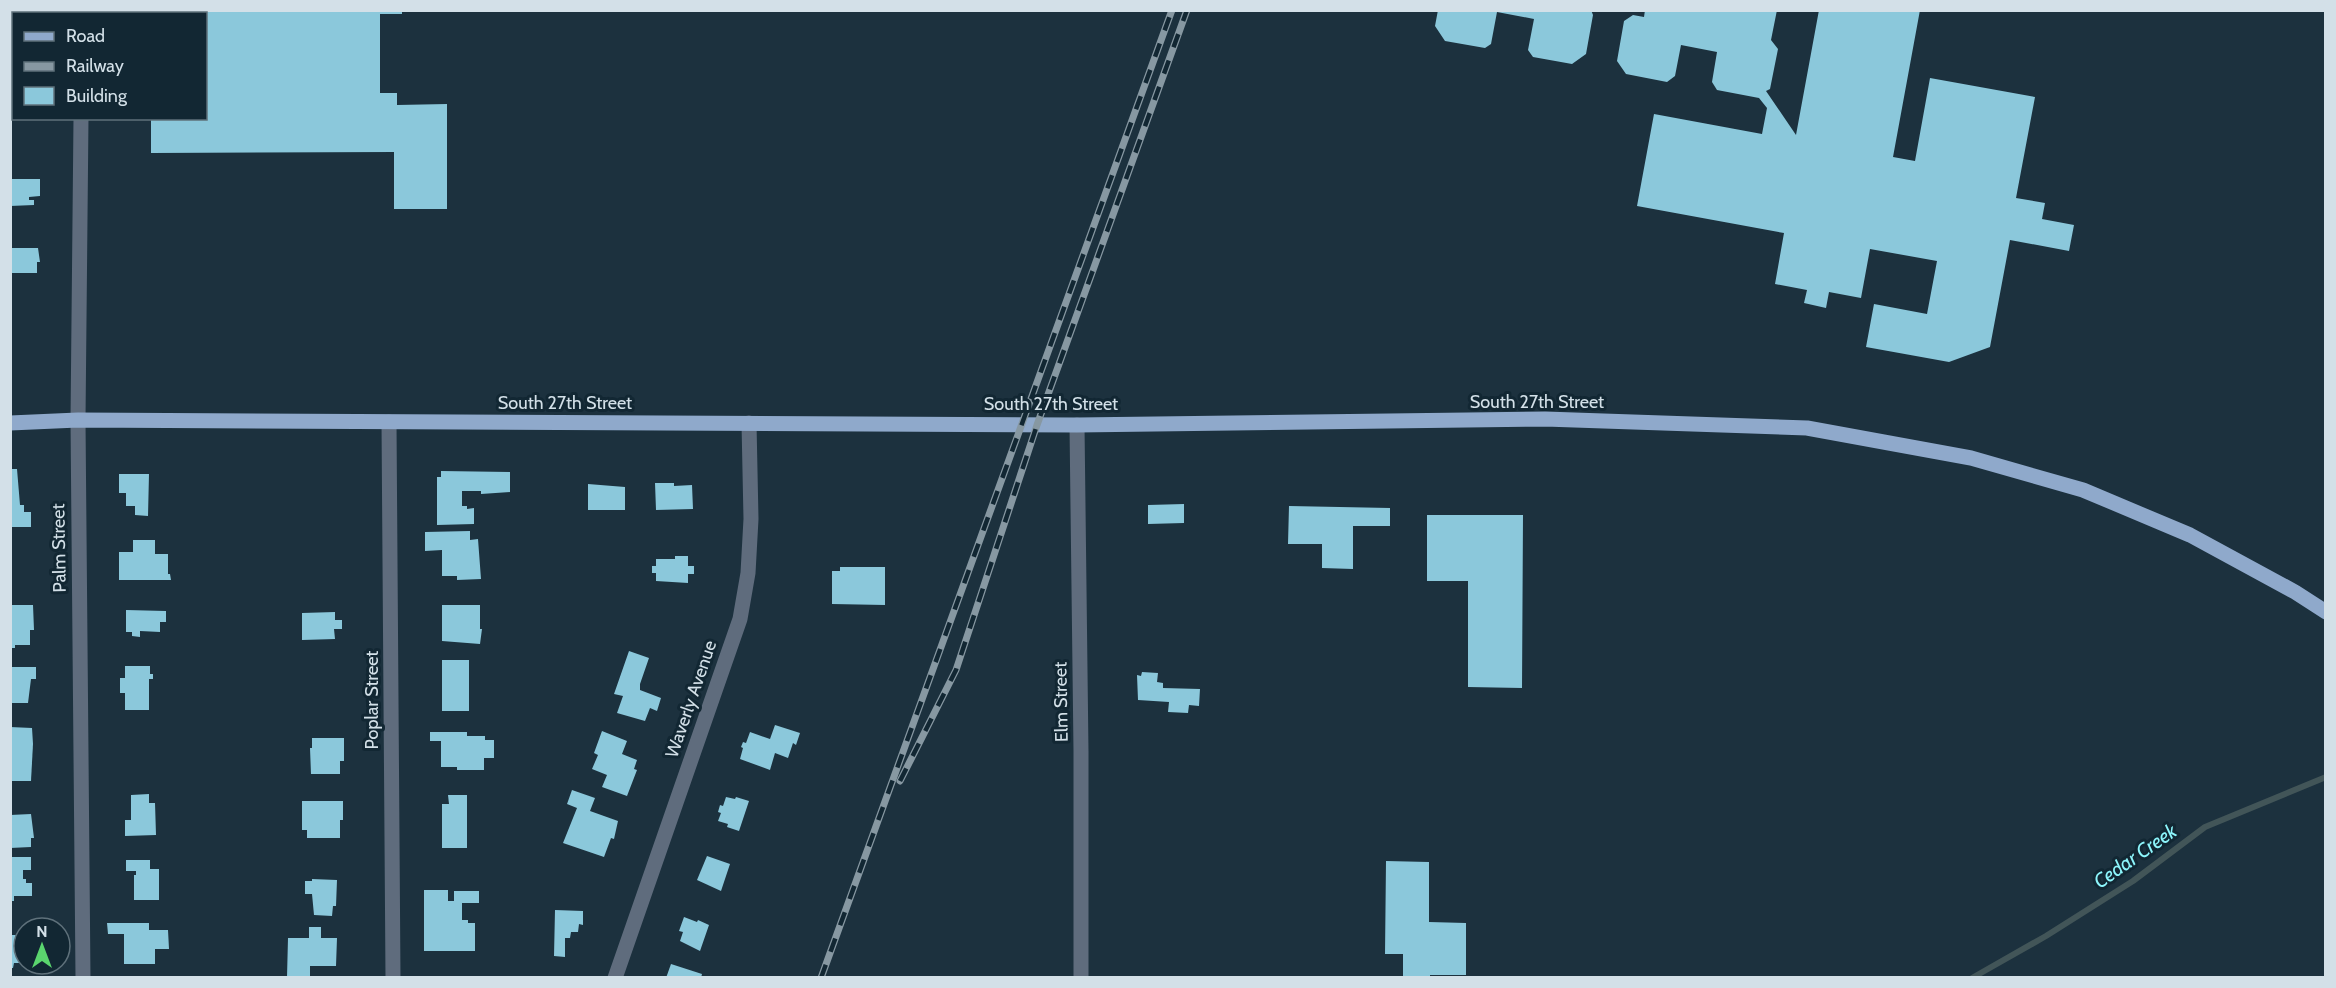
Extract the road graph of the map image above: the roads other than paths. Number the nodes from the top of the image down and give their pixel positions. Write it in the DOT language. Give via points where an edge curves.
graph roads {
  1 [pos="81,120"];
  2 [pos="78,420"];
  3 [pos="389,422"];
  4 [pos="10,423"];
  5 [pos="749,423"];
  6 [pos="1077,425"];
  7 [pos="2325,612"];
  8 [pos="83,978"];
  9 [pos="393,978"];
  10 [pos="615,978"];
  11 [pos="1081,978"];
  1 -- 2 [label="street, Palm Street"];
  2 -- 3 [label="main road, South 27th Street"];
  2 -- 4 [label="main road, South 27th Street"];
  2 -- 8 [label="street, Palm Street"];
  3 -- 5 [label="main road, South 27th Street"];
  3 -- 9 [label="street, Poplar Street"];
  5 -- 6 [label="main road, South 27th Street"];
  5 -- 10 [label="street, Waverly Avenue" via="751,519 740,619"];
  6 -- 7 [label="main road, South 27th Street" via="1545,419 1808,428 1971,458 2083,490 2190,535"];
  6 -- 11 [label="street, Elm Street"];
}
